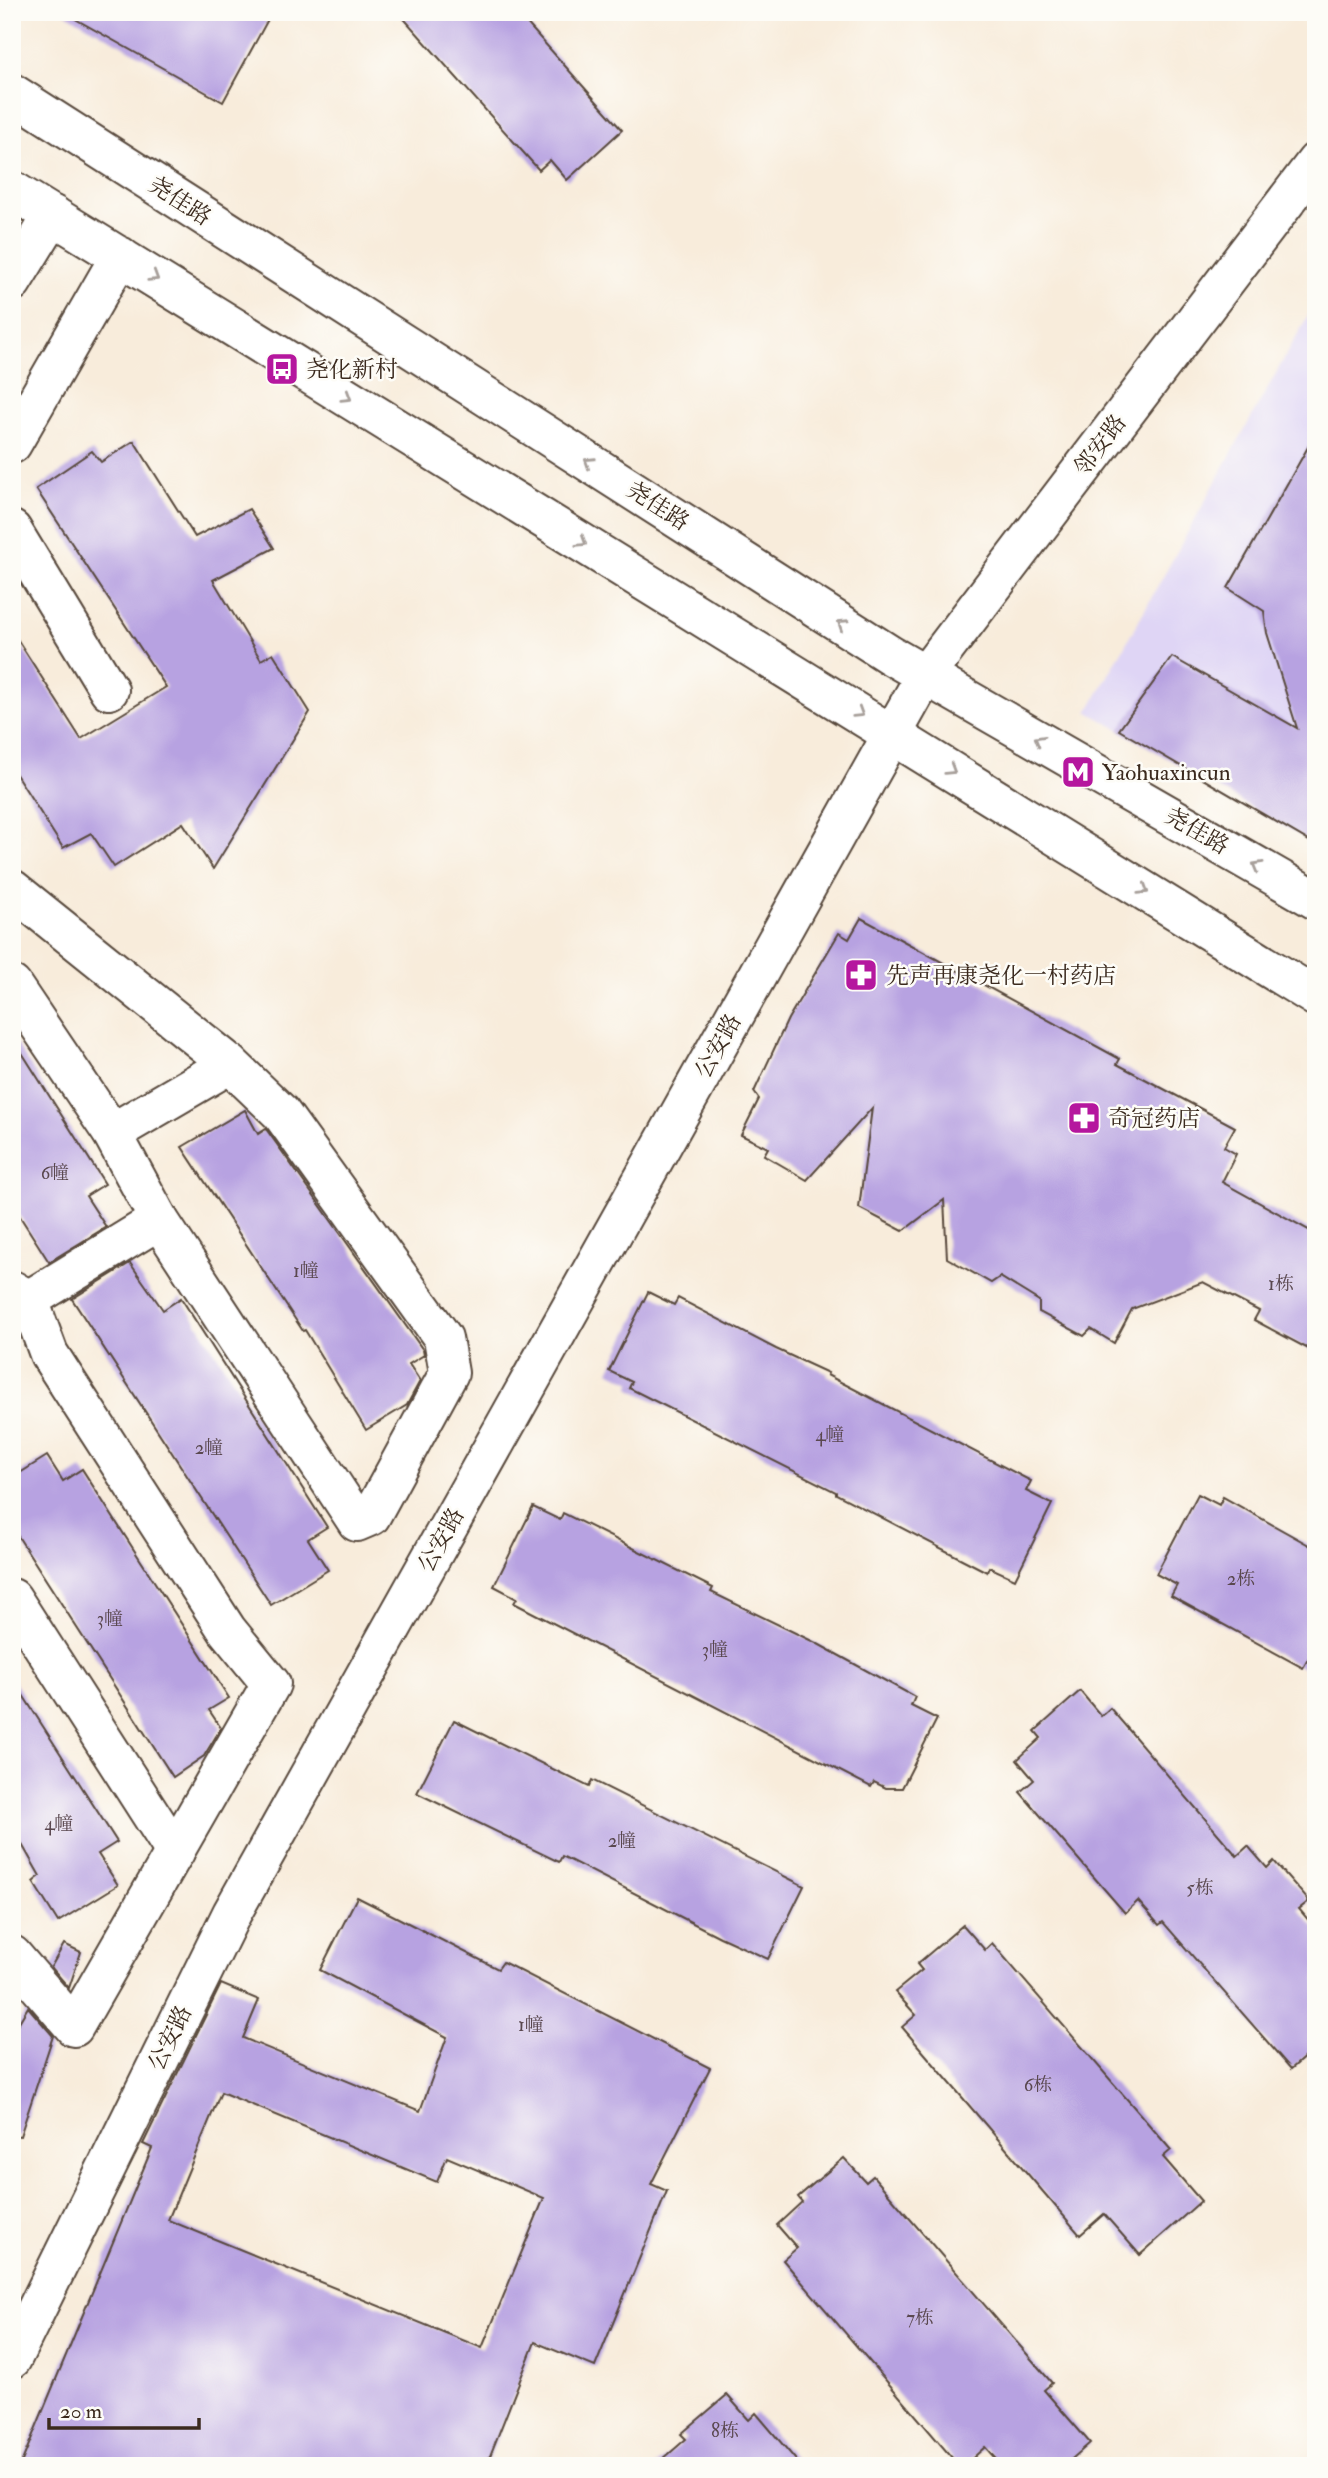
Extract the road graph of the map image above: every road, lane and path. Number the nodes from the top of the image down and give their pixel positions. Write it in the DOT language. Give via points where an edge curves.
graph roads {
  1 [pos="12,93"];
  2 [pos="1316,162"];
  3 [pos="12,190"];
  4 [pos="53,215"];
  5 [pos="120,256"];
  6 [pos="12,282"];
  7 [pos="12,444"];
  8 [pos="12,530"];
  9 [pos="926,674"];
  10 [pos="109,690"];
  11 [pos="893,734"];
  12 [pos="12,889"];
  13 [pos="1316,900"];
  14 [pos="12,985"];
  15 [pos="1316,997"];
  16 [pos="230,1064"];
  17 [pos="112,1133"];
  18 [pos="159,1220"];
  19 [pos="18,1300"];
  20 [pos="12,1598"];
  21 [pos="175,1852"];
  22 [pos="12,1955"];
  23 [pos="12,2359"];
  9 -- 1 [label="main road, 尧佳路, one-way"];
  2 -- 9 [label="main road, 邻安路"];
  3 -- 4 [label="main road"];
  4 -- 5 [label="main road"];
  4 -- 6 [label="main road"];
  5 -- 7 [label="main road"];
  5 -- 11 [label="main road, one-way"];
  8 -- 10 [label="main road"];
  9 -- 11 [label="main road, 邻安路"];
  13 -- 9 [label="main road, 尧佳路, one-way"];
  11 -- 15 [label="main road, one-way"];
  11 -- 23 [label="main road, 公安路" via="232,1913"];
  12 -- 16 [label="main road"];
  14 -- 17 [label="main road"];
  16 -- 17 [label="main road"];
  16 -- 18 [label="main road" via="281,1113 443,1338 449,1373 371,1516 357,1522"];
  17 -- 18 [label="main road"];
  18 -- 19 [label="main road"];
  19 -- 21 [label="main road" via="227,1630 271,1684"];
  20 -- 21 [label="main road"];
  21 -- 22 [label="main road" via="74,2027"];
}
